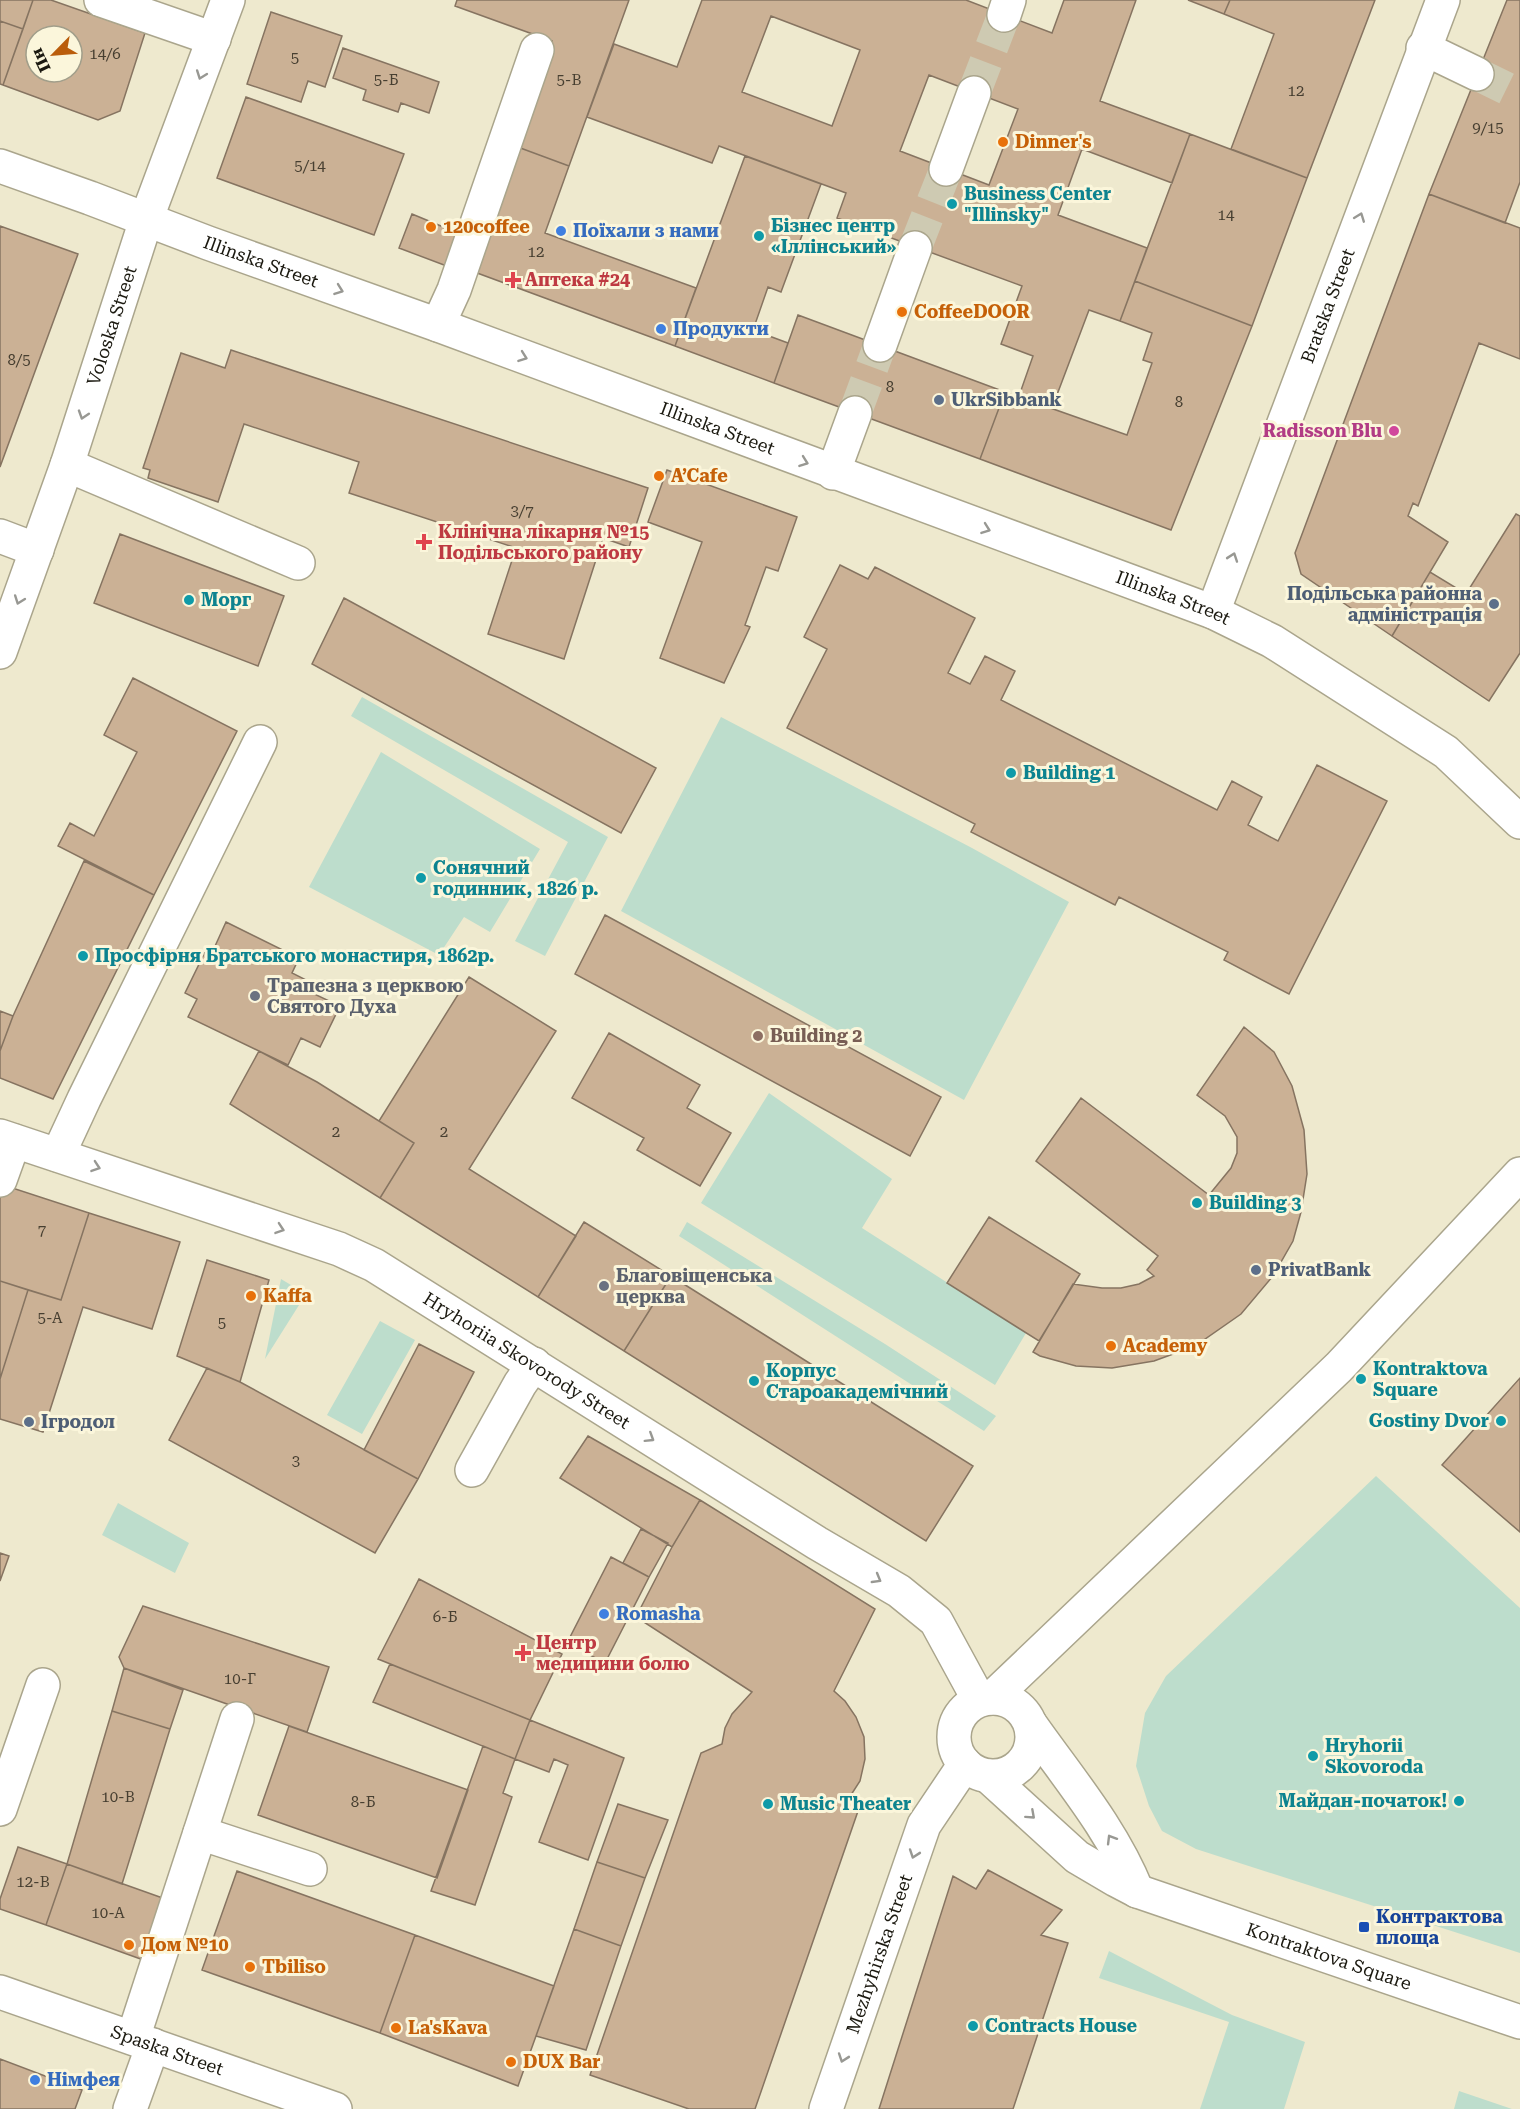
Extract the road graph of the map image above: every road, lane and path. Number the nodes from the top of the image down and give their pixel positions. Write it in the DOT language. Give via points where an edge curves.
graph roads {
  1 [pos="101,0"];
  2 [pos="228,0"];
  3 [pos="1443,0"];
  4 [pos="214,39"];
  5 [pos="1423,48"];
  6 [pos="537,50"];
  7 [pos="1477,74"];
  8 [pos="974,93"];
  9 [pos="0,166"];
  10 [pos="946,169"];
  11 [pos="146,220"];
  12 [pos="915,248"];
  13 [pos="438,325"];
  14 [pos="880,345"];
  15 [pos="855,413"];
  16 [pos="67,465"];
  17 [pos="833,473"];
  18 [pos="0,536"];
  19 [pos="37,550"];
  20 [pos="298,563"];
  21 [pos="1213,612"];
  22 [pos="0,652"];
  23 [pos="260,742"];
  24 [pos="1520,822"];
  25 [pos="7,1139"];
  26 [pos="58,1155"];
  27 [pos="1520,1174"];
  28 [pos="0,1180"];
  29 [pos="534,1364"];
  30 [pos="471,1470"];
  31 [pos="42,1685"];
  32 [pos="986,1699"];
  33 [pos="237,1719"];
  34 [pos="1031,1725"];
  35 [pos="976,1770"];
  36 [pos="0,1809"];
  37 [pos="200,1833"];
  38 [pos="310,1869"];
  39 [pos="1137,1891"];
  40 [pos="0,1992"];
  41 [pos="1520,2022"];
  42 [pos="143,2041"];
  43 [pos="130,2109"];
  44 [pos="334,2109"];
  45 [pos="826,2109"];
  1 -- 4 [label="street"];
  2 -- 4 [label="street, Voloska Street"];
  3 -- 5 [label="street, Bratska Street"];
  4 -- 11 [label="street, Voloska Street, one-way"];
  5 -- 7 [label="street"];
  21 -- 5 [label="street, Bratska Street, one-way"];
  6 -- 13 [label="street" via="454,290"];
  8 -- 10 [label="street"];
  9 -- 11 [label="street, Illinska Street"];
  11 -- 13 [label="street, Illinska Street, one-way"];
  11 -- 16 [label="street, Voloska Street, one-way"];
  12 -- 14 [label="street"];
  13 -- 17 [label="street, Illinska Street, one-way"];
  15 -- 17 [label="street"];
  16 -- 19 [label="street, Voloska Street"];
  16 -- 20 [label="street"];
  17 -- 21 [label="street, Illinska Street, one-way"];
  18 -- 19 [label="street"];
  19 -- 22 [label="street, Voloska Street, one-way"];
  21 -- 24 [label="street, Illinska Street" via="1272,641 1446,752"];
  23 -- 26 [label="street"];
  25 -- 26 [label="street, Hryhoriia Skovorody Street"];
  25 -- 28 [label="street"];
  26 -- 29 [label="street, Hryhoriia Skovorody Street, one-way" via="375,1265"];
  27 -- 32 [label="street" via="1339,1367"];
  29 -- 30 [label="street"];
  29 -- 32 [label="street, Hryhoriia Skovorody Street, one-way" via="899,1591 936,1621"];
  31 -- 36 [label="street"];
  32 -- 34 [label="street" via="1004,1699 1016,1705"];
  32 -- 35 [label="street" via="968,1706 955,1728 958,1753"];
  33 -- 37 [label="street"];
  34 -- 35 [label="street" via="1030,1751 1013,1771 1001,1775"];
  39 -- 34 [label="street, one-way" via="1128,1867 1087,1800"];
  35 -- 39 [label="street, Kontraktova Square, one-way" via="1077,1857"];
  35 -- 45 [label="street, Mezhyhirska Street, one-way" via="939,1802 924,1825"];
  37 -- 38 [label="street"];
  37 -- 42 [label="street"];
  39 -- 41 [label="street, Kontraktova Square"];
  40 -- 42 [label="street, Spaska Street"];
  42 -- 43 [label="street"];
  42 -- 44 [label="street, Spaska Street"];
}
